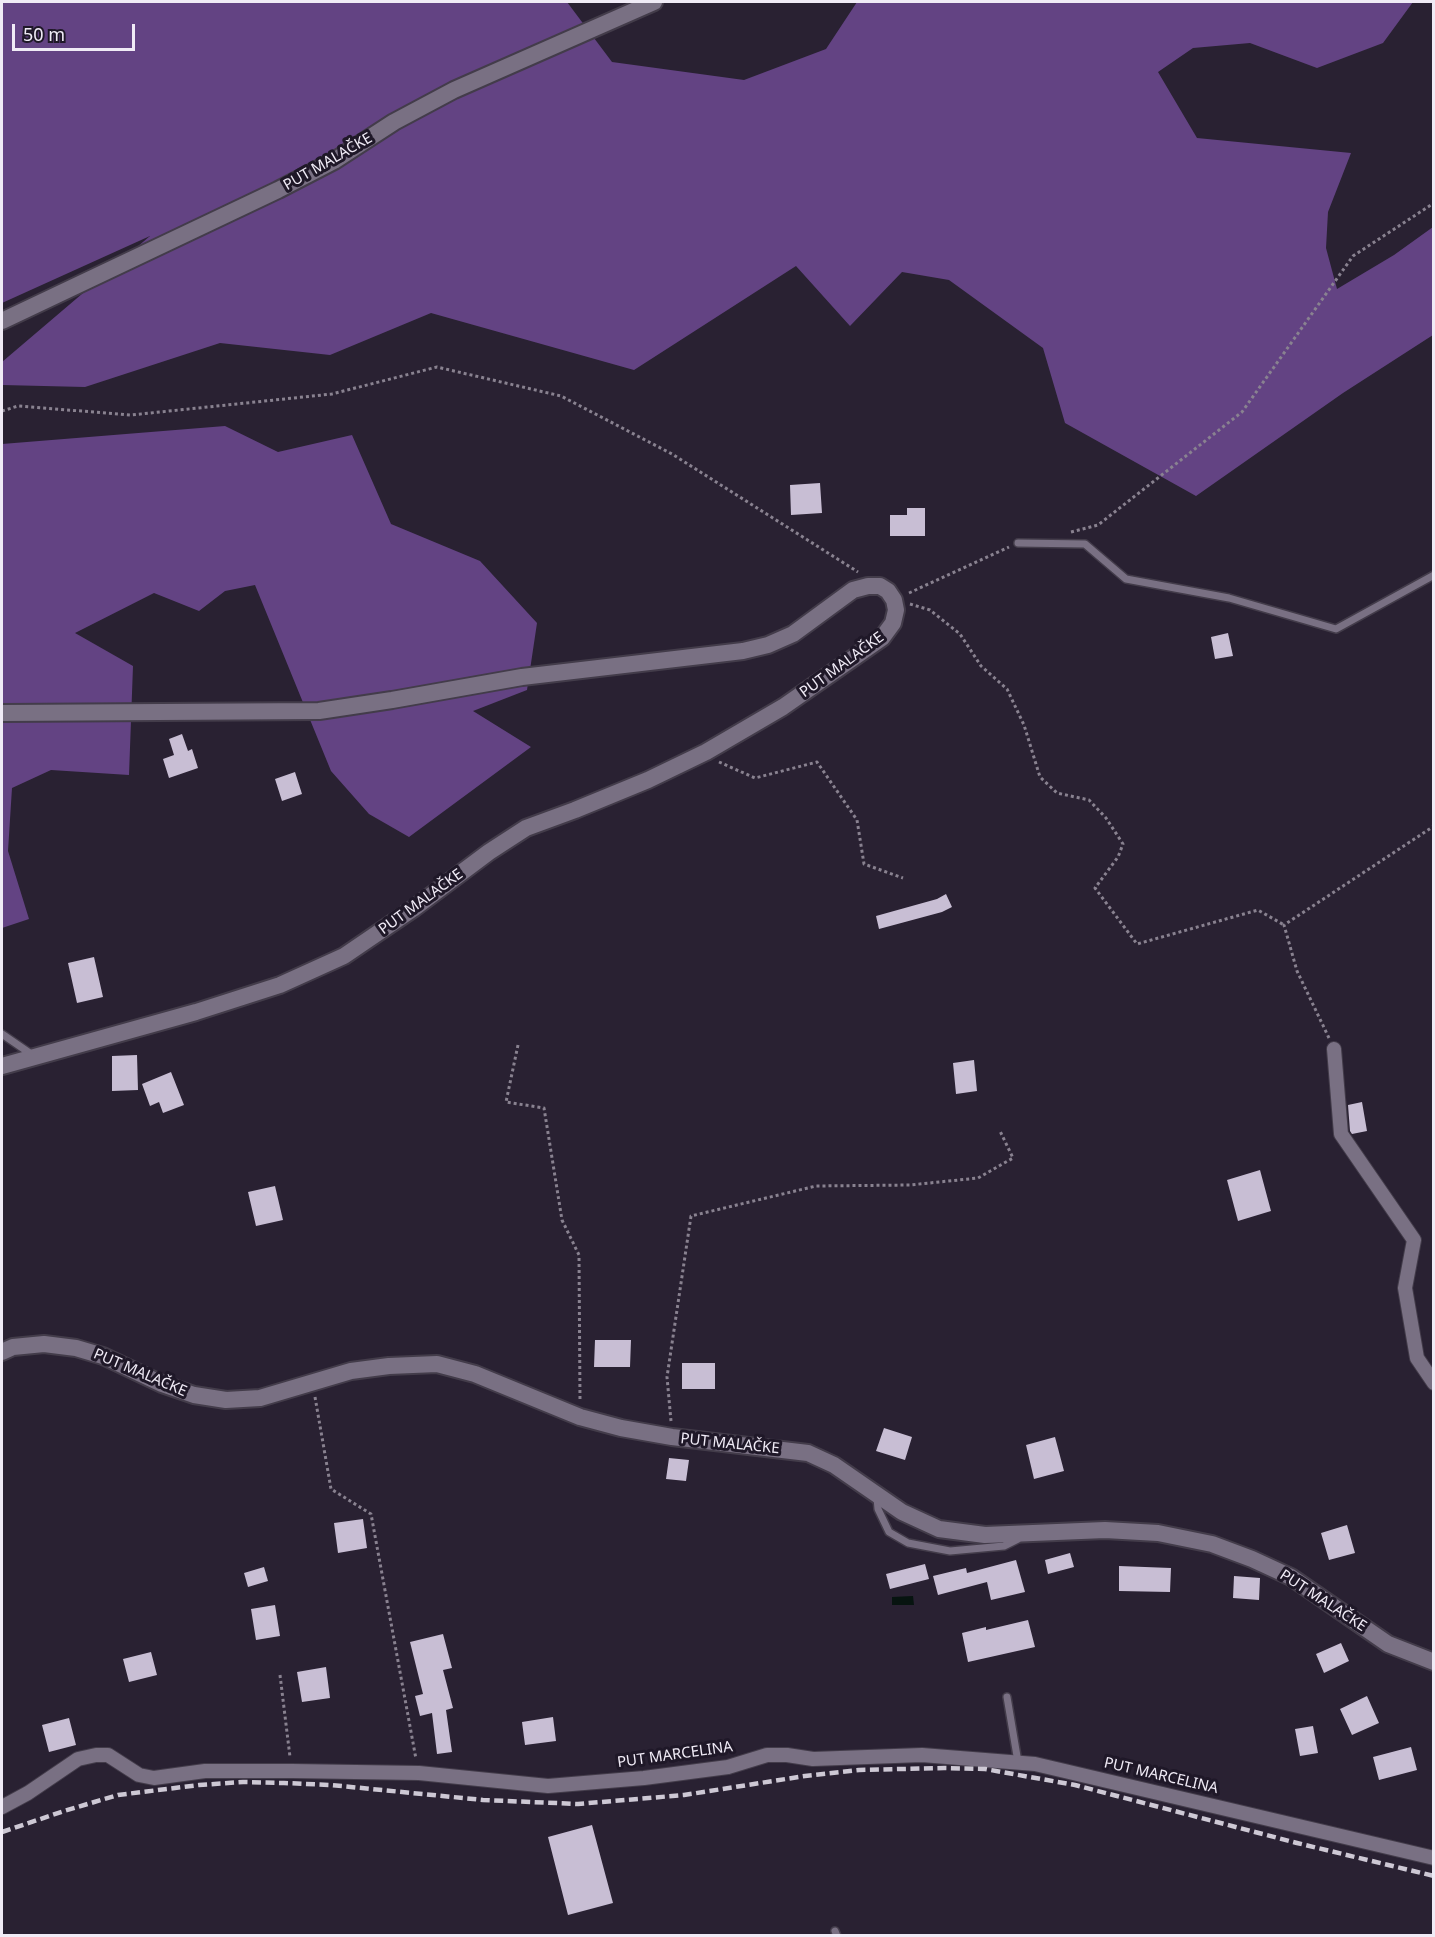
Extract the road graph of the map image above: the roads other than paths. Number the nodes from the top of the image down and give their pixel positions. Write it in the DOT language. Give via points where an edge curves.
graph roads {
  1 [pos="654,2"];
  2 [pos="2,321"];
  3 [pos="1018,543"];
  4 [pos="1434,575"];
  5 [pos="2,713"];
  6 [pos="2,1034"];
  7 [pos="1334,1048"];
  8 [pos="36,1057"];
  9 [pos="2,1066"];
  10 [pos="2,1352"];
  11 [pos="1434,1383"];
  12 [pos="876,1494"];
  13 [pos="1028,1533"];
  14 [pos="1434,1662"];
  15 [pos="1007,1697"];
  16 [pos="1018,1762"];
  17 [pos="2,1807"];
  18 [pos="1434,1858"];
  1 -- 2 [label="main road, PUT MALAČKE" via="454,90 278,190"];
  3 -- 4 [label="lane" via="1086,544 1126,579 1228,598 1336,629"];
  5 -- 8 [label="main road, PUT MALAČKE" via="319,711 522,677 743,651 794,634 853,590 868,586 888,591 896,610 893,623 882,638 783,707 648,780 526,828 344,956 269,988 196,1012"];
  6 -- 8 [label="lane"];
  7 -- 11 [label="street" via="1341,1134 1414,1240 1406,1288 1417,1358"];
  8 -- 9 [label="main road, PUT MALAČKE"];
  10 -- 12 [label="main road, PUT MALAČKE" via="44,1344 76,1348 103,1356 162,1384 226,1400 260,1398 351,1371 437,1364 475,1374 580,1417 621,1428 808,1453 834,1465"];
  12 -- 13 [label="main road, PUT MALAČKE" via="939,1529 985,1535"];
  12 -- 13 [label="lane" via="889,1532 908,1543 950,1551 1004,1546"];
  13 -- 14 [label="main road, PUT MALAČKE" via="1158,1533 1212,1544 1291,1577 1388,1644"];
  15 -- 16 [label="lane"];
  16 -- 17 [label="street, PUT MARCELINA" via="922,1755 813,1759 767,1755 728,1767 548,1786 419,1773 205,1771 154,1778 139,1775 108,1755 96,1755 78,1759"];
  16 -- 18 [label="street, PUT MARCELINA"];
}
